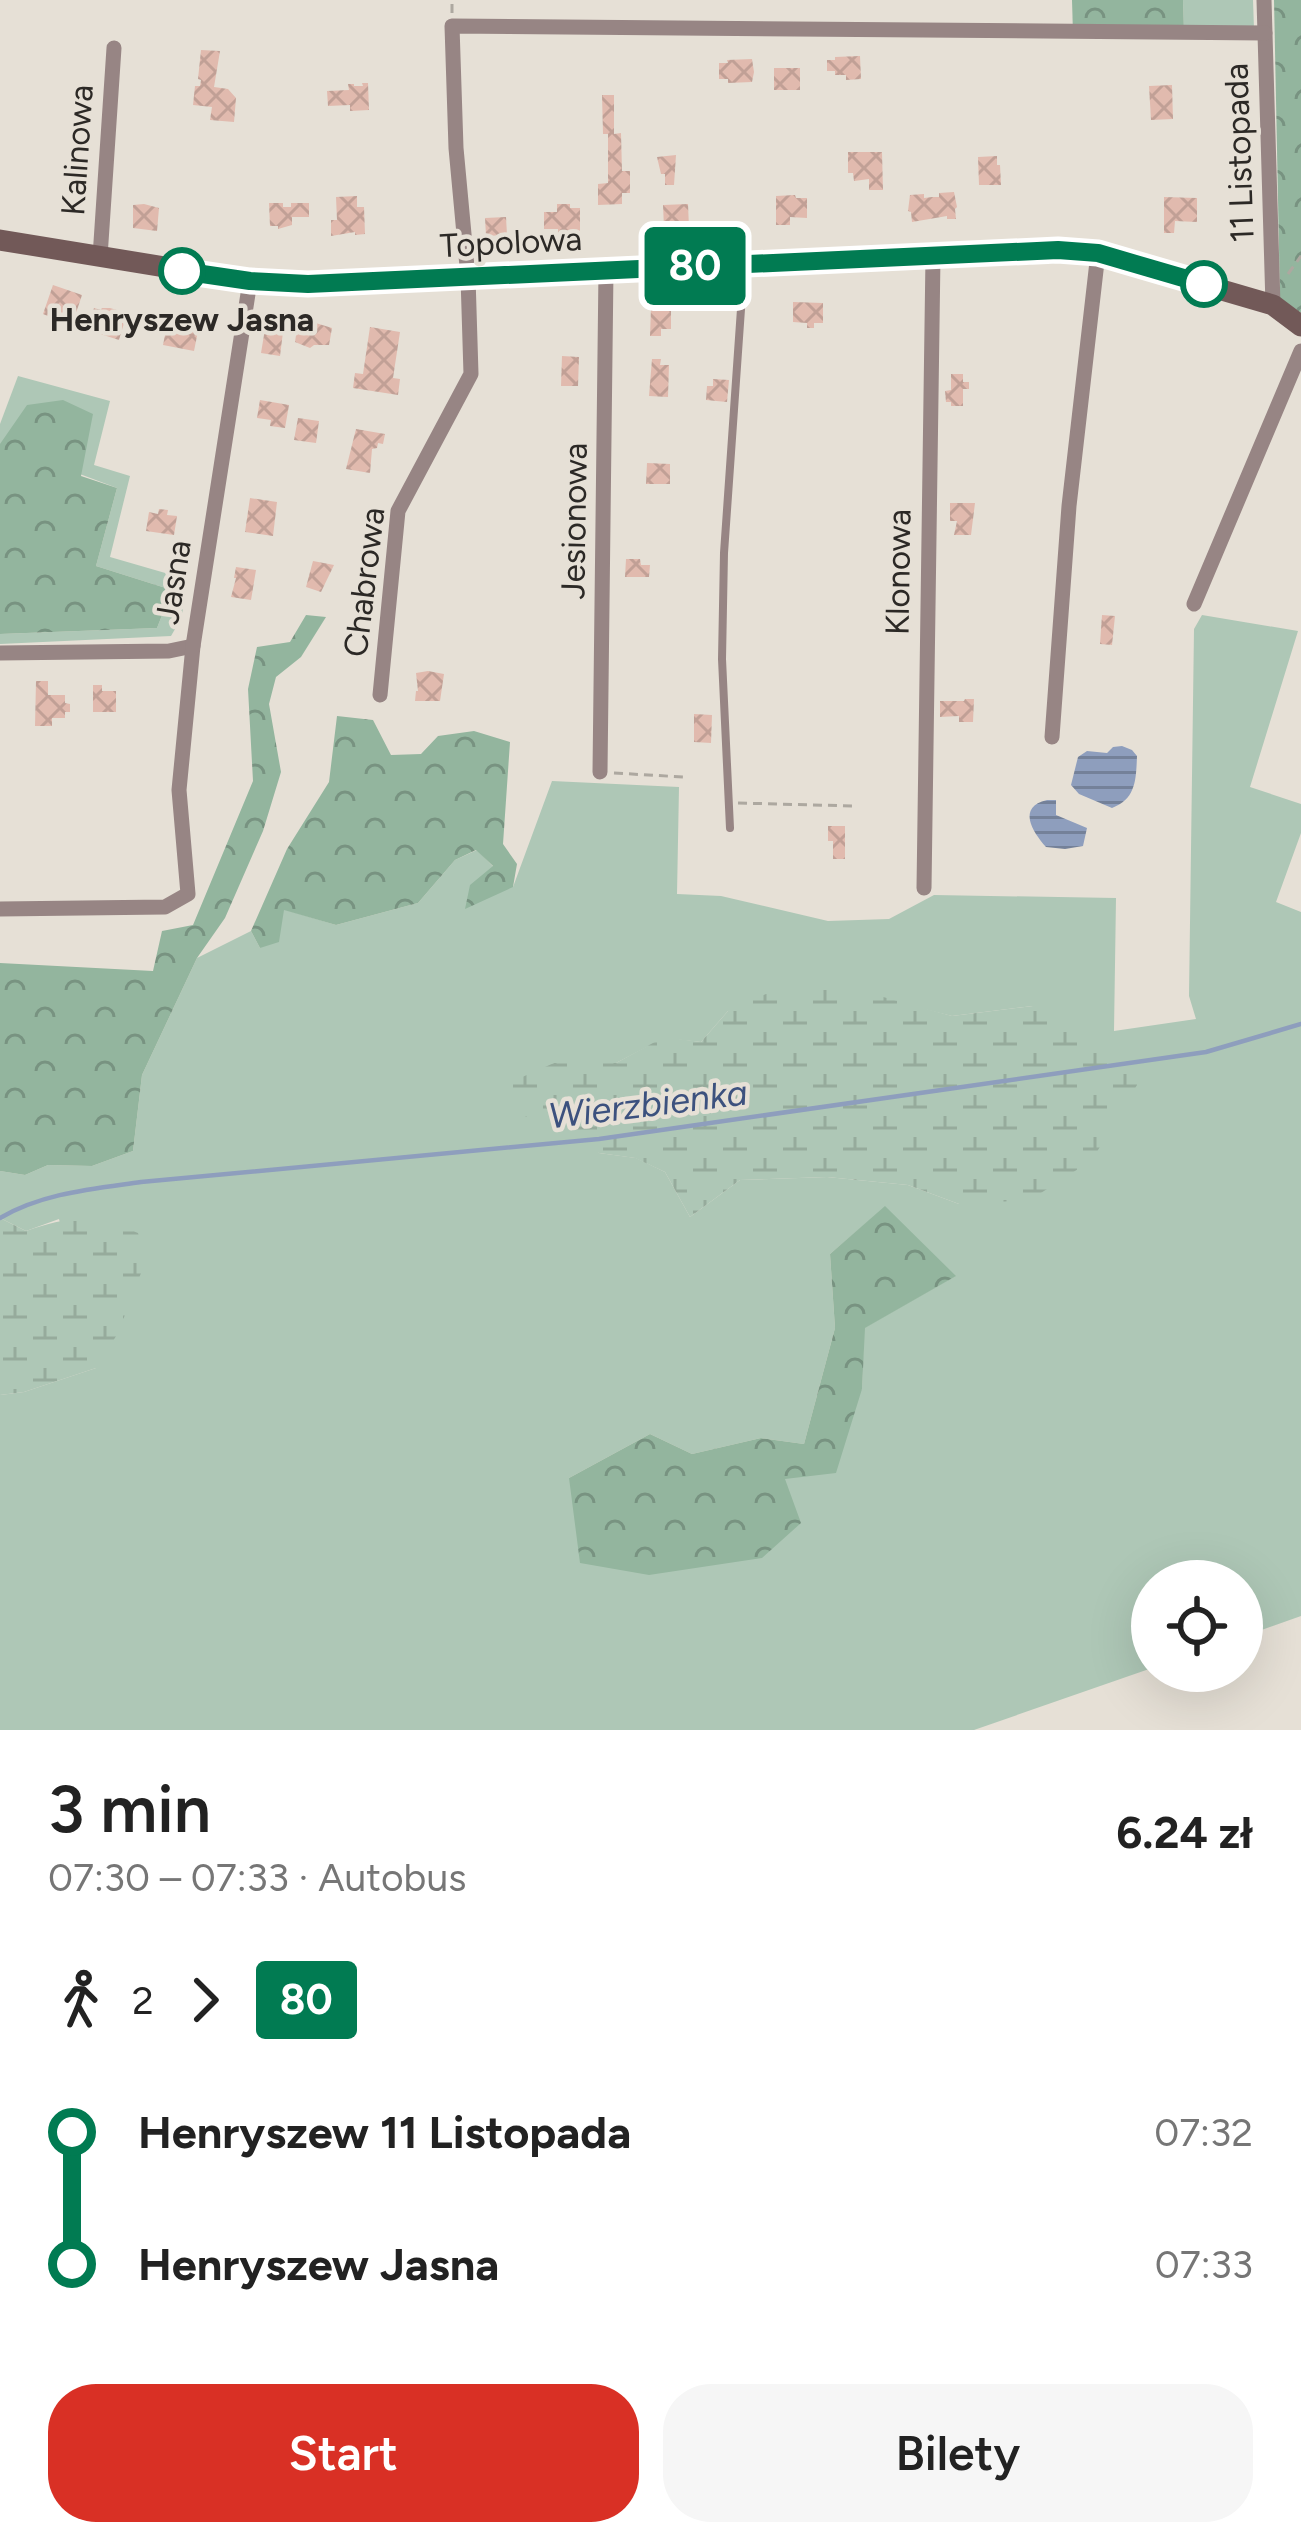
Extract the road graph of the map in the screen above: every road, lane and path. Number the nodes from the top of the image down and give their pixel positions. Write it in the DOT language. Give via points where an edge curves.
graph roads {
  1 [pos="1264,0"];
  2 [pos="1265,34"];
  3 [pos="114,48"];
  4 [pos="0,240"];
  5 [pos="1098,253"];
  6 [pos="933,256"];
  7 [pos="100,257"];
  8 [pos="744,264"];
  9 [pos="606,270"];
  10 [pos="468,277"];
  11 [pos="250,281"];
  12 [pos="1273,305"];
  13 [pos="1301,326"];
  14 [pos="1301,351"];
  15 [pos="1194,604"];
  16 [pos="193,646"];
  17 [pos="0,653"];
  18 [pos="380,695"];
  19 [pos="1052,737"];
  20 [pos="601,772"];
  21 [pos="682,777"];
  22 [pos="730,803"];
  23 [pos="854,806"];
  24 [pos="730,828"];
  25 [pos="924,889"];
  26 [pos="0,909"];
  1 -- 2 [label="street, 11 Listopada"];
  2 -- 10 [label="street, Chabrowa" via="452,26"];
  2 -- 12 [label="street, 11 Listopada"];
  3 -- 7 [label="street, Kalinowa"];
  4 -- 7 [label="street, Topolowa"];
  5 -- 6 [label="street, Topolowa"];
  5 -- 12 [label="street, Topolowa"];
  5 -- 19 [label="street"];
  6 -- 8 [label="street, Topolowa"];
  6 -- 25 [label="street, Klonowa"];
  7 -- 11 [label="street, Topolowa"];
  8 -- 9 [label="street, Topolowa"];
  8 -- 22 [label="lane" via="724,553"];
  9 -- 10 [label="street, Topolowa"];
  9 -- 20 [label="street, Jesionowa"];
  10 -- 11 [label="street, Topolowa"];
  10 -- 18 [label="street, Chabrowa" via="472,374 398,511"];
  11 -- 16 [label="street, Jasna"];
  12 -- 13 [label="street, Topolowa"];
  14 -- 15 [label="street"];
  16 -- 17 [label="street"];
  16 -- 26 [label="street, Jasna" via="179,790 188,894 165,907"];
  20 -- 21 [label="path"];
  22 -- 23 [label="path"];
  22 -- 24 [label="lane"];
}
